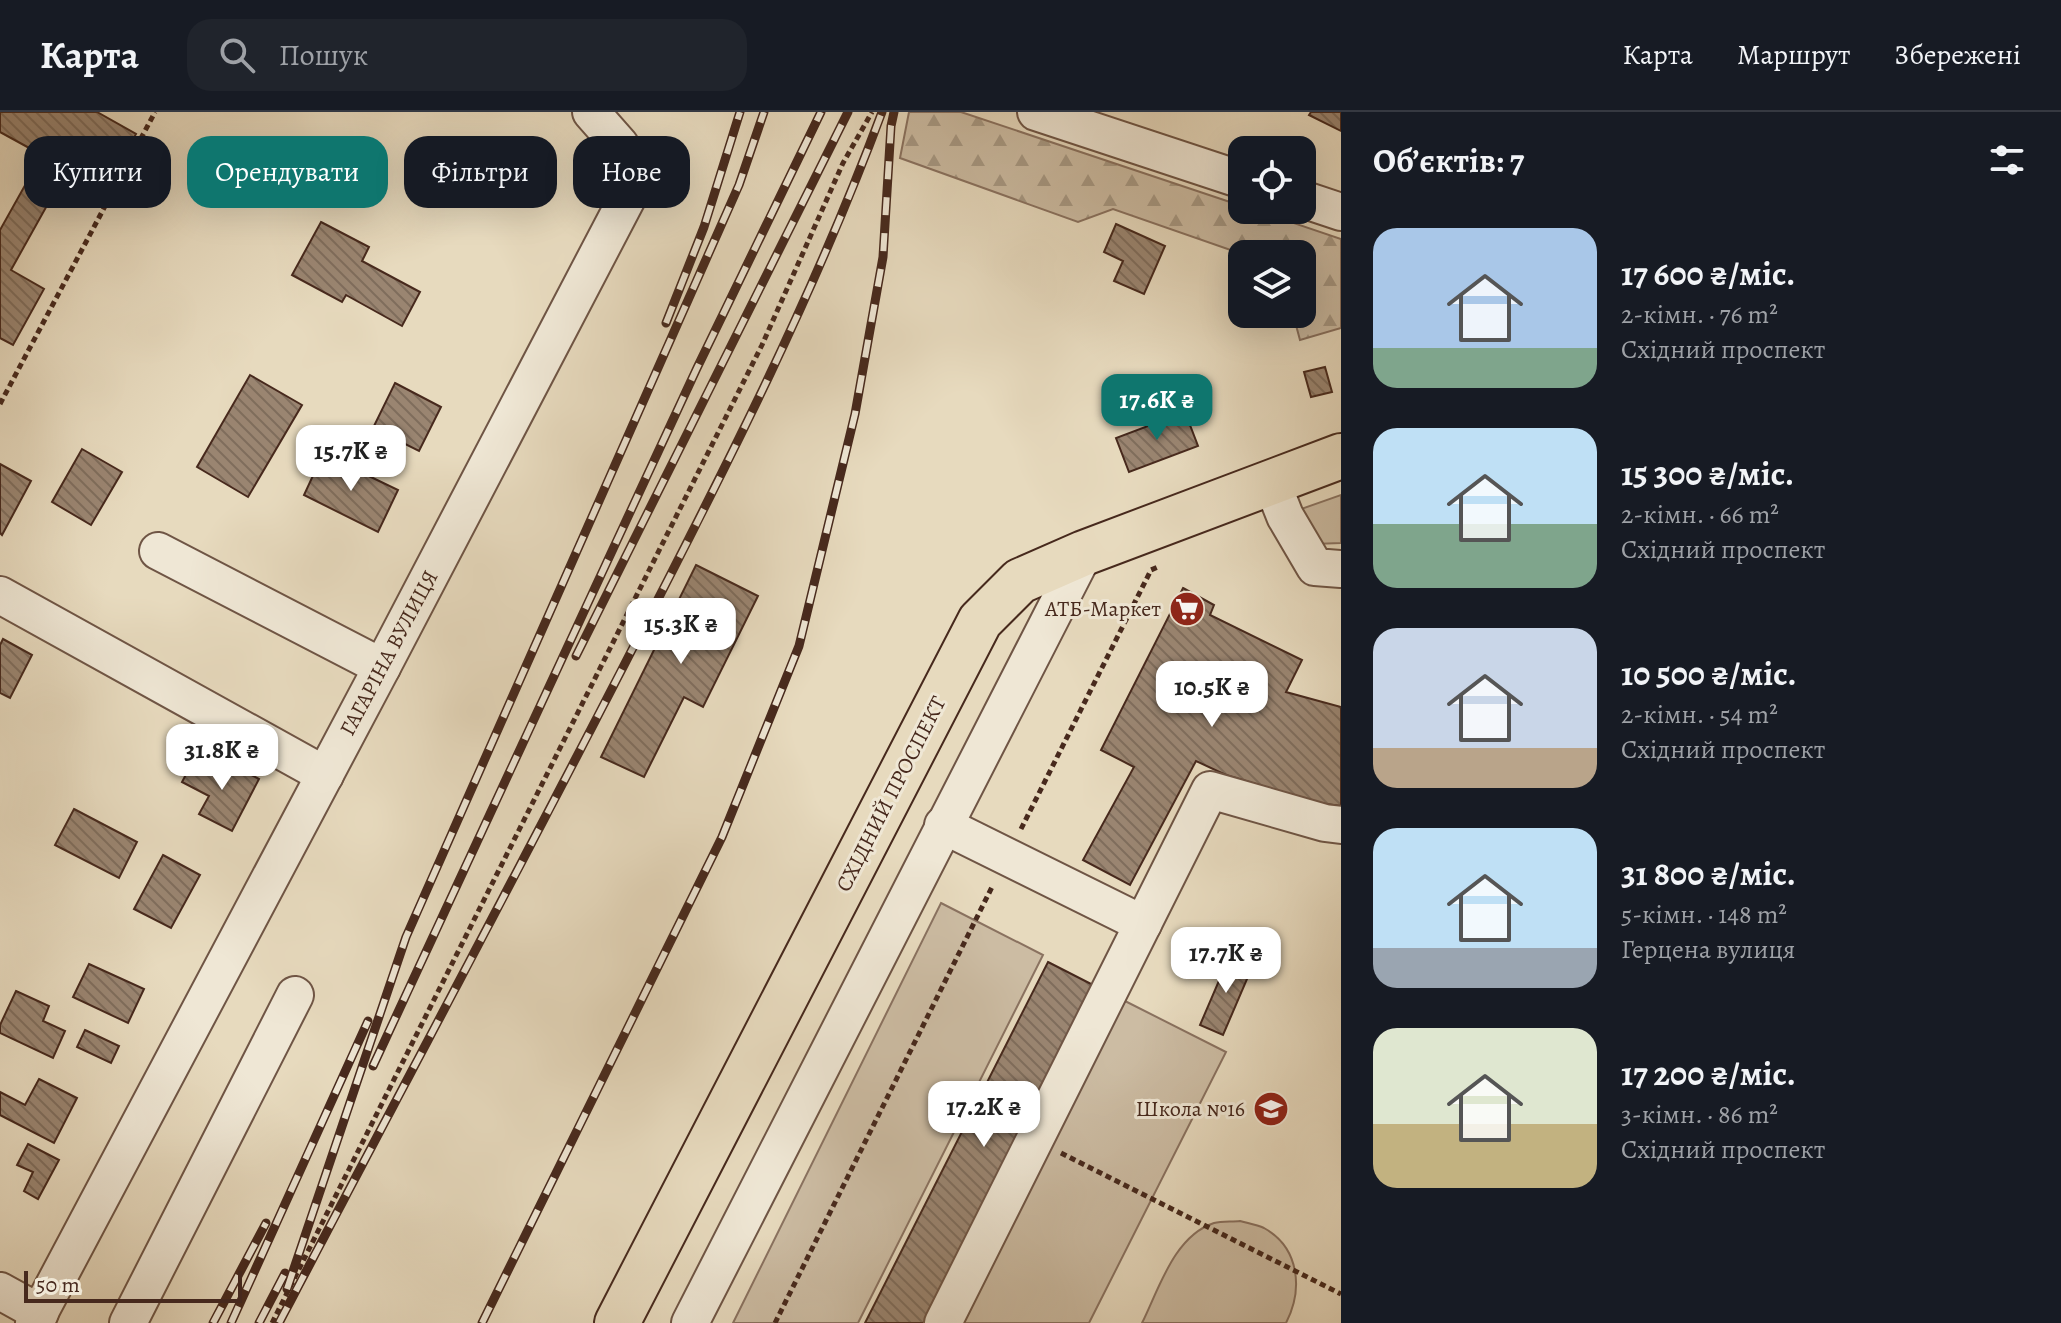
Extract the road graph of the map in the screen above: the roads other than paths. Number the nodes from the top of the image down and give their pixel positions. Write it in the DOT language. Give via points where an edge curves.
graph roads {
  1 [pos="591,112"];
  2 [pos="1036,112"];
  3 [pos="1228,175"];
  4 [pos="1316,204"];
  5 [pos="1341,212"];
  6 [pos="1341,456"];
  7 [pos="1272,483"];
  8 [pos="158,551"];
  9 [pos="1084,553"];
  10 [pos="1341,569"];
  11 [pos="0,595"];
  12 [pos="382,667"];
  13 [pos="325,775"];
  14 [pos="943,825"];
  15 [pos="1341,825"];
  16 [pos="1143,924"];
  17 [pos="295,995"];
  18 [pos="0,1291"];
  19 [pos="37,1318"];
  20 [pos="128,1323"];
  21 [pos="617,1323"];
  22 [pos="690,1323"];
  23 [pos="943,1323"];
  1 -- 12 [label="street, ГАГАРІНА ВУЛИЦЯ" via="620,145 634,185"];
  2 -- 3 [label="street"];
  4 -- 5 [label="street"];
  6 -- 7 [label="main road, СХІДНИЙ ПРОСПЕКТ"];
  7 -- 9 [label="main road, СХІДНИЙ ПРОСПЕКТ"];
  7 -- 10 [label="street" via="1315,567"];
  8 -- 12 [label="street"];
  9 -- 14 [label="street"];
  9 -- 21 [label="main road, СХІДНИЙ ПРОСПЕКТ" via="1020,581 980,621"];
  11 -- 13 [label="street"];
  12 -- 13 [label="street, ГАГАРІНА ВУЛИЦЯ"];
  13 -- 19 [label="street, ГАГАРІНА ВУЛИЦЯ"];
  14 -- 16 [label="street"];
  14 -- 22 [label="street"];
  15 -- 16 [label="street" via="1210,790"];
  16 -- 23 [label="street"];
  17 -- 20 [label="street"];
  18 -- 19 [label="street"];
}
